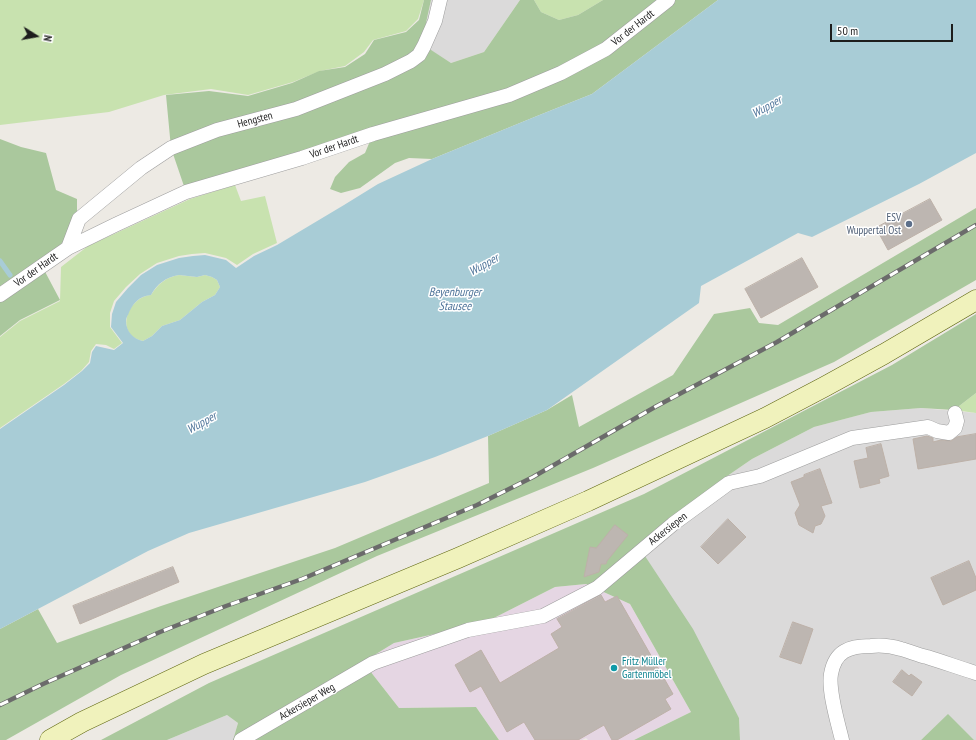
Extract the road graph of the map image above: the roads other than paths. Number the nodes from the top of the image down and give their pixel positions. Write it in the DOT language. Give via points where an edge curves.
graph roads {
  1 [pos="440,0"];
  2 [pos="668,0"];
  3 [pos="68,248"];
  4 [pos="0,295"];
  5 [pos="976,300"];
  6 [pos="956,413"];
  7 [pos="373,663"];
  8 [pos="976,673"];
  9 [pos="50,740"];
  10 [pos="241,740"];
  11 [pos="842,740"];
  1 -- 3 [label="street, Hengsten" via="435,21 420,55 385,74 296,109 217,130 171,148 141,168 79,219"];
  2 -- 3 [label="street, Vor der Hardt" via="606,49 561,73 501,97 186,192"];
  3 -- 4 [label="street, Vor der Hardt"];
  5 -- 9 [label="main road" via="884,354 758,421 473,552 204,664"];
  6 -- 7 [label="street, Ackersiepen" via="956,428 949,433 928,427 852,438 760,476 729,483 673,524 597,588 543,616 468,630"];
  7 -- 10 [label="street, Ackersieper Weg"];
  8 -- 11 [label="street" via="900,648 858,646 844,651 834,664 831,675"];
}
